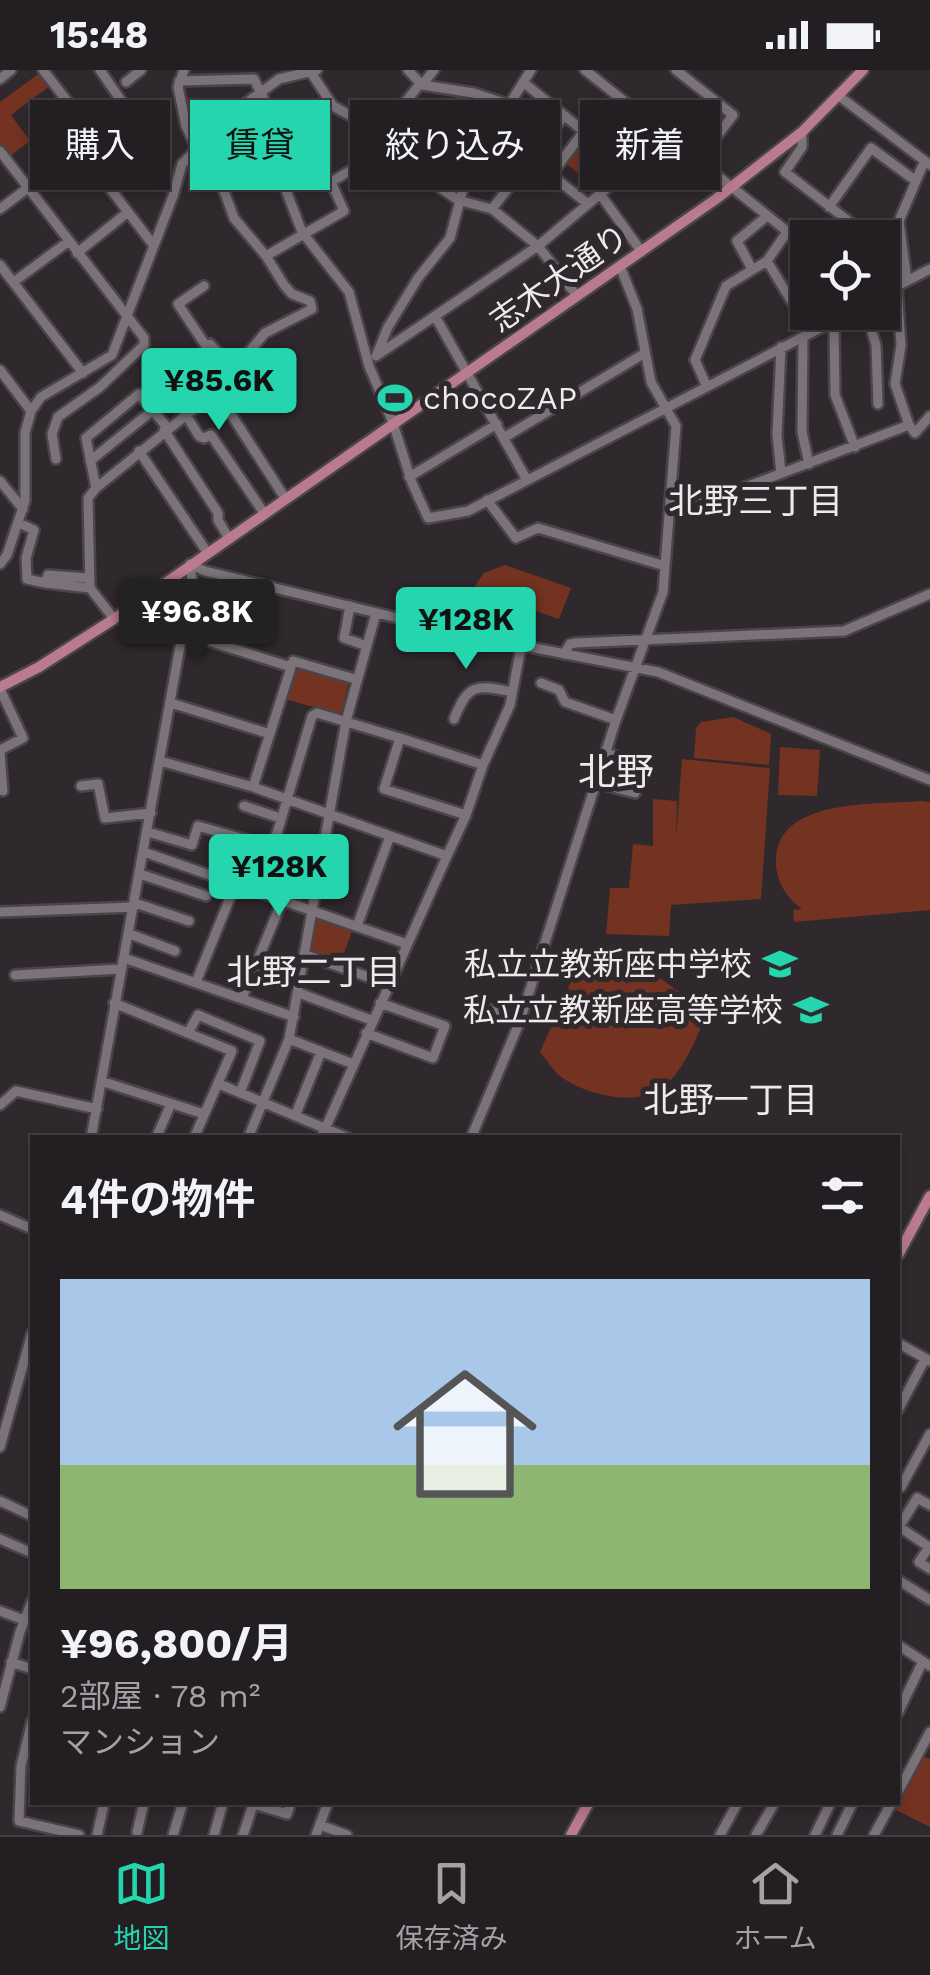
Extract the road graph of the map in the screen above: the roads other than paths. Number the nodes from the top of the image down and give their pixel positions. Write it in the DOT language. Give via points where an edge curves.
graph roads {
  1 [pos="11,70"];
  2 [pos="43,70"];
  3 [pos="141,70"];
  4 [pos="184,70"];
  5 [pos="408,70"];
  6 [pos="434,70"];
  7 [pos="531,70"];
  8 [pos="585,70"];
  9 [pos="676,70"];
  10 [pos="863,70"];
  11 [pos="103,71"];
  12 [pos="314,71"];
  13 [pos="0,79"];
  14 [pos="179,81"];
  15 [pos="126,82"];
  16 [pos="523,82"];
  17 [pos="421,84"];
  18 [pos="261,93"];
  19 [pos="838,96"];
  20 [pos="67,100"];
  21 [pos="121,100"];
  22 [pos="252,100"];
  23 [pos="264,100"];
  24 [pos="408,100"];
  25 [pos="496,100"];
  26 [pos="511,100"];
  27 [pos="622,100"];
  28 [pos="715,100"];
  29 [pos="720,104"];
  30 [pos="350,115"];
  31 [pos="564,116"];
  32 [pos="560,121"];
  33 [pos="580,129"];
  34 [pos="190,132"];
  35 [pos="802,132"];
  36 [pos="720,133"];
  37 [pos="580,137"];
  38 [pos="0,150"];
  39 [pos="190,153"];
  40 [pos="768,160"];
  41 [pos="560,163"];
  42 [pos="927,164"];
  43 [pos="350,171"];
  44 [pos="785,172"];
  45 [pos="720,178"];
  46 [pos="916,181"];
  47 [pos="560,182"];
  48 [pos="732,187"];
  49 [pos="28,188"];
  50 [pos="112,190"];
  51 [pos="224,190"];
  52 [pos="287,190"];
  53 [pos="444,190"];
  54 [pos="461,190"];
  55 [pos="507,190"];
  56 [pos="605,190"];
  57 [pos="600,194"];
  58 [pos="458,200"];
  59 [pos="588,204"];
  60 [pos="829,207"];
  61 [pos="0,209"];
  62 [pos="492,209"];
  63 [pos="128,212"];
  64 [pos="767,216"];
  65 [pos="847,220"];
  66 [pos="302,232"];
  67 [pos="787,232"];
  68 [pos="790,234"];
  69 [pos="69,242"];
  70 [pos="154,246"];
  71 [pos="538,246"];
  72 [pos="641,251"];
  73 [pos="77,252"];
  74 [pos="266,256"];
  75 [pos="767,261"];
  76 [pos="0,264"];
  77 [pos="620,266"];
  78 [pos="752,269"];
  79 [pos="930,269"];
  80 [pos="15,282"];
  81 [pos="902,284"];
  82 [pos="204,286"];
  83 [pos="900,294"];
  84 [pos="577,296"];
  85 [pos="435,316"];
  86 [pos="127,319"];
  87 [pos="817,330"];
  88 [pos="834,330"];
  89 [pos="871,330"];
  90 [pos="899,330"];
  91 [pos="807,335"];
  92 [pos="781,347"];
  93 [pos="645,353"];
  94 [pos="376,356"];
  95 [pos="369,366"];
  96 [pos="232,368"];
  97 [pos="0,370"];
  98 [pos="468,372"];
  99 [pos="83,373"];
  100 [pos="707,386"];
  101 [pos="216,392"];
  102 [pos="878,404"];
  103 [pos="666,407"];
  104 [pos="153,410"];
  105 [pos="31,411"];
  106 [pos="185,413"];
  107 [pos="930,416"];
  108 [pos="393,423"];
  109 [pos="498,424"];
  110 [pos="909,425"];
  111 [pos="166,429"];
  112 [pos="505,437"];
  113 [pos="855,447"];
  114 [pos="140,450"];
  115 [pos="56,459"];
  116 [pos="90,461"];
  117 [pos="809,464"];
  118 [pos="781,472"];
  119 [pos="409,476"];
  120 [pos="526,480"];
  121 [pos="0,481"];
  122 [pos="96,488"];
  123 [pos="285,498"];
  124 [pos="487,500"];
  125 [pos="670,501"];
  126 [pos="22,510"];
  127 [pos="264,513"];
  128 [pos="18,524"];
  129 [pos="228,537"];
  130 [pos="207,552"];
  131 [pos="0,564"];
  132 [pos="190,564"];
  133 [pos="664,566"];
  134 [pos="89,583"];
  135 [pos="930,594"];
  136 [pos="350,606"];
  137 [pos="376,613"];
  138 [pos="114,619"];
  139 [pos="183,632"];
  140 [pos="647,640"];
  141 [pos="364,645"];
  142 [pos="522,647"];
  143 [pos="564,654"];
  144 [pos="292,667"];
  145 [pos="637,667"];
  146 [pos="355,678"];
  147 [pos="541,683"];
  148 [pos="0,688"];
  149 [pos="512,692"];
  150 [pos="171,703"];
  151 [pos="454,719"];
  152 [pos="616,720"];
  153 [pos="346,721"];
  154 [pos="270,734"];
  155 [pos="400,738"];
  156 [pos="0,752"];
  157 [pos="606,753"];
  158 [pos="160,761"];
  159 [pos="482,765"];
  160 [pos="930,780"];
  161 [pos="597,782"];
  162 [pos="81,786"];
  163 [pos="253,787"];
  164 [pos="2,792"];
  165 [pos="287,799"];
  166 [pos="244,806"];
  167 [pos="151,812"];
  168 [pos="330,814"];
  169 [pos="466,815"];
  170 [pos="280,818"];
  171 [pos="148,832"];
  172 [pos="390,836"];
  173 [pos="272,847"];
  174 [pos="144,852"];
  175 [pos="447,856"];
  176 [pos="140,874"];
  177 [pos="236,883"];
  178 [pos="260,890"];
  179 [pos="206,896"];
  180 [pos="283,900"];
  181 [pos="135,905"];
  182 [pos="313,910"];
  183 [pos="0,912"];
  184 [pos="189,921"];
  185 [pos="358,926"];
  186 [pos="130,934"];
  187 [pos="408,944"];
  188 [pos="175,951"];
  189 [pos="306,955"];
  190 [pos="123,964"];
  191 [pos="16,975"];
  192 [pos="196,982"];
  193 [pos="388,984"];
  194 [pos="299,993"];
  195 [pos="242,998"];
  196 [pos="114,1003"];
  197 [pos="380,1003"];
  198 [pos="474,1004"];
  199 [pos="294,1017"];
  200 [pos="371,1020"];
  201 [pos="520,1021"];
  202 [pos="188,1033"];
  203 [pos="366,1034"];
  204 [pos="289,1039"];
  205 [pos="321,1052"];
  206 [pos="354,1064"];
  207 [pos="104,1082"];
  208 [pos="219,1084"];
  209 [pos="240,1093"];
  210 [pos="264,1103"];
  211 [pos="171,1104"];
  212 [pos="0,1106"];
  213 [pos="97,1108"];
  214 [pos="204,1114"];
  215 [pos="295,1116"];
  216 [pos="323,1133"];
  217 [pos="92,1135"];
  218 [pos="157,1135"];
  219 [pos="195,1135"];
  220 [pos="249,1135"];
  221 [pos="472,1135"];
  222 [pos="930,1196"];
  223 [pos="0,1217"];
  224 [pos="925,1217"];
  225 [pos="30,1228"];
  226 [pos="900,1253"];
  227 [pos="30,1340"];
  228 [pos="900,1344"];
  229 [pos="928,1360"];
  230 [pos="900,1407"];
  231 [pos="930,1434"];
  232 [pos="0,1447"];
  233 [pos="900,1484"];
  234 [pos="900,1487"];
  235 [pos="917,1498"];
  236 [pos="0,1501"];
  237 [pos="930,1506"];
  238 [pos="30,1515"];
  239 [pos="900,1523"];
  240 [pos="900,1527"];
  241 [pos="0,1539"];
  242 [pos="930,1547"];
  243 [pos="30,1552"];
  244 [pos="930,1569"];
  245 [pos="900,1581"];
  246 [pos="930,1600"];
  247 [pos="30,1606"];
  248 [pos="0,1611"];
  249 [pos="24,1620"];
  250 [pos="900,1647"];
  251 [pos="926,1664"];
  252 [pos="7,1665"];
  253 [pos="1,1701"];
  254 [pos="900,1710"];
  255 [pos="930,1732"];
  256 [pos="29,1749"];
  257 [pos="926,1749"];
  258 [pos="900,1779"];
  259 [pos="20,1783"];
  260 [pos="30,1786"];
  261 [pos="104,1805"];
  262 [pos="143,1805"];
  263 [pos="182,1805"];
  264 [pos="223,1805"];
  265 [pos="253,1805"];
  266 [pos="260,1805"];
  267 [pos="290,1805"];
  268 [pos="327,1805"];
  269 [pos="587,1805"];
  270 [pos="736,1805"];
  271 [pos="773,1805"];
  272 [pos="830,1805"];
  273 [pos="852,1805"];
  274 [pos="890,1805"];
  275 [pos="287,1814"];
  276 [pos="298,1818"];
  277 [pos="318,1830"];
  278 [pos="136,1832"];
  279 [pos="79,1835"];
  280 [pos="97,1835"];
  281 [pos="173,1835"];
  282 [pos="214,1835"];
  283 [pos="243,1835"];
  284 [pos="347,1835"];
  285 [pos="571,1835"];
  286 [pos="720,1835"];
  287 [pos="756,1835"];
  288 [pos="815,1835"];
  289 [pos="836,1835"];
  290 [pos="874,1835"];
  1 -- 13 [label="street"];
  2 -- 20 [label="street"];
  3 -- 15 [label="street"];
  4 -- 14 [label="street"];
  5 -- 17 [label="street"];
  6 -- 17 [label="street"];
  7 -- 16 [label="street"];
  8 -- 27 [label="street"];
  9 -- 28 [label="street"];
  10 -- 19 [label="main road, 志木大通り"];
  11 -- 21 [label="street"];
  12 -- 18 [label="street" via="279,80"];
  12 -- 30 [label="street" via="333,106"];
  14 -- 18 [label="street" via="254,79"];
  14 -- 34 [label="street"];
  16 -- 26 [label="street"];
  16 -- 31 [label="street"];
  17 -- 24 [label="street"];
  17 -- 25 [label="street"];
  18 -- 22 [label="street"];
  18 -- 23 [label="street"];
  19 -- 35 [label="main road, 志木大通り"];
  19 -- 42 [label="street"];
  29 -- 36 [label="street" via="734,115"];
  31 -- 32 [label="street"];
  31 -- 33 [label="street"];
  35 -- 40 [label="main road, 志木大通り"];
  35 -- 44 [label="street" via="802,147"];
  37 -- 41 [label="street"];
  38 -- 49 [label="street"];
  39 -- 70 [label="street"];
  40 -- 44 [label="street"];
  40 -- 48 [label="main road, 志木大通り"];
  42 -- 46 [label="street"];
  43 -- 66 [label="street" via="330,182 344,211"];
  44 -- 60 [label="street"];
  45 -- 48 [label="street"];
  46 -- 60 [label="street" via="871,148"];
  46 -- 81 [label="street" via="899,220"];
  47 -- 59 [label="street"];
  48 -- 64 [label="street"];
  48 -- 72 [label="main road, 志木大通り"];
  49 -- 61 [label="street"];
  49 -- 69 [label="street"];
  50 -- 63 [label="street"];
  51 -- 74 [label="street" via="234,218"];
  52 -- 66 [label="street"];
  53 -- 58 [label="street"];
  54 -- 58 [label="street"];
  55 -- 62 [label="street"];
  56 -- 57 [label="street"];
  57 -- 59 [label="street"];
  57 -- 72 [label="street"];
  58 -- 62 [label="street"];
  58 -- 94 [label="street" via="450,238 418,278"];
  59 -- 71 [label="street"];
  60 -- 65 [label="street"];
  62 -- 71 [label="street"];
  63 -- 70 [label="street"];
  63 -- 73 [label="street"];
  64 -- 67 [label="street"];
  64 -- 78 [label="street" via="737,242"];
  66 -- 74 [label="street"];
  66 -- 95 [label="street" via="349,292"];
  67 -- 68 [label="street"];
  67 -- 75 [label="street"];
  69 -- 73 [label="street"];
  69 -- 80 [label="street"];
  70 -- 86 [label="street"];
  71 -- 84 [label="street"];
  71 -- 85 [label="street"];
  72 -- 77 [label="main road, 志木大通り"];
  73 -- 86 [label="street"];
  74 -- 96 [label="street" via="284,285 312,309 265,333"];
  75 -- 78 [label="street"];
  75 -- 91 [label="street"];
  76 -- 80 [label="street"];
  77 -- 84 [label="main road, 志木大通り"];
  77 -- 93 [label="street" via="638,309"];
  78 -- 100 [label="street" via="726,286 694,360"];
  79 -- 81 [label="street"];
  80 -- 99 [label="street"];
  81 -- 83 [label="street"];
  82 -- 96 [label="street" via="178,304 206,346"];
  84 -- 98 [label="main road, 志木大通り"];
  85 -- 94 [label="street"];
  85 -- 98 [label="street"];
  86 -- 99 [label="street" via="112,355"];
  86 -- 115 [label="street" via="144,346 58,417 52,434"];
  87 -- 91 [label="street"];
  88 -- 113 [label="street" via="835,395"];
  89 -- 102 [label="street"];
  90 -- 110 [label="street" via="895,384"];
  91 -- 92 [label="street"];
  91 -- 117 [label="street" via="802,432"];
  92 -- 100 [label="street"];
  92 -- 118 [label="street"];
  93 -- 103 [label="street"];
  93 -- 112 [label="street"];
  94 -- 95 [label="street"];
  95 -- 108 [label="street"];
  96 -- 101 [label="street"];
  97 -- 105 [label="street"];
  98 -- 108 [label="main road, 志木大通り"];
  98 -- 109 [label="street"];
  99 -- 105 [label="street" via="41,397"];
  100 -- 103 [label="street"];
  101 -- 106 [label="street"];
  101 -- 123 [label="street"];
  103 -- 120 [label="street"];
  103 -- 125 [label="street" via="676,426"];
  104 -- 111 [label="street"];
  104 -- 116 [label="street"];
  104 -- 116 [label="street" via="139,394 86,438"];
  105 -- 126 [label="street"];
  106 -- 111 [label="street"];
  106 -- 127 [label="street" via="199,436 211,434"];
  107 -- 110 [label="street" via="915,433"];
  108 -- 119 [label="street"];
  108 -- 123 [label="main road, 志木大通り"];
  109 -- 112 [label="street"];
  109 -- 119 [label="street"];
  110 -- 113 [label="street"];
  111 -- 114 [label="street"];
  111 -- 129 [label="street"];
  112 -- 120 [label="street"];
  113 -- 117 [label="street"];
  114 -- 122 [label="street"];
  114 -- 130 [label="street"];
  116 -- 122 [label="street"];
  117 -- 118 [label="street"];
  118 -- 125 [label="street" via="719,497"];
  119 -- 124 [label="street" via="428,518"];
  120 -- 124 [label="street"];
  121 -- 126 [label="street"];
  122 -- 134 [label="street" via="88,498"];
  123 -- 127 [label="main road, 志木大通り"];
  124 -- 133 [label="street" via="516,538 538,528"];
  125 -- 133 [label="street"];
  126 -- 128 [label="street"];
  127 -- 129 [label="main road, 志木大通り"];
  128 -- 131 [label="street"];
  128 -- 134 [label="street" via="34,530 27,579 45,583 48,574"];
  129 -- 130 [label="main road, 志木大通り"];
  130 -- 132 [label="main road, 志木大通り"];
  132 -- 136 [label="street"];
  132 -- 138 [label="main road, 志木大通り"];
  132 -- 139 [label="street"];
  133 -- 140 [label="street"];
  134 -- 138 [label="street"];
  135 -- 140 [label="street" via="844,631"];
  136 -- 137 [label="street"];
  136 -- 141 [label="street" via="344,638"];
  137 -- 141 [label="street"];
  137 -- 142 [label="street"];
  138 -- 148 [label="main road, 志木大通り"];
  139 -- 144 [label="street"];
  139 -- 150 [label="street"];
  140 -- 143 [label="street" via="575,642"];
  140 -- 145 [label="street"];
  141 -- 146 [label="street"];
  142 -- 143 [label="street"];
  142 -- 149 [label="street"];
  143 -- 145 [label="street"];
  144 -- 146 [label="street" via="296,660"];
  144 -- 154 [label="street"];
  145 -- 152 [label="street"];
  145 -- 160 [label="street"];
  146 -- 153 [label="street"];
  147 -- 152 [label="street" via="559,690 565,702"];
  148 -- 156 [label="street" via="23,738"];
  149 -- 151 [label="street" via="471,690"];
  149 -- 159 [label="street"];
  150 -- 154 [label="street"];
  150 -- 158 [label="street"];
  152 -- 157 [label="street"];
  153 -- 155 [label="street"];
  153 -- 165 [label="street" via="312,716"];
  153 -- 168 [label="street"];
  154 -- 163 [label="street"];
  155 -- 159 [label="street"];
  155 -- 169 [label="street" via="384,790"];
  156 -- 164 [label="street"];
  157 -- 161 [label="street"];
  157 -- 161 [label="street" via="647,766 635,793"];
  158 -- 163 [label="street"];
  158 -- 167 [label="street"];
  159 -- 169 [label="street"];
  161 -- 201 [label="street"];
  162 -- 167 [label="street" via="98,784 105,818"];
  163 -- 165 [label="street"];
  165 -- 168 [label="street"];
  165 -- 170 [label="street"];
  166 -- 170 [label="street"];
  167 -- 171 [label="street"];
  168 -- 172 [label="street"];
  168 -- 182 [label="street"];
  169 -- 175 [label="street"];
  170 -- 173 [label="street"];
  171 -- 173 [label="street" via="192,845 198,826"];
  171 -- 174 [label="street"];
  172 -- 175 [label="street"];
  172 -- 185 [label="street"];
  173 -- 178 [label="street"];
  174 -- 176 [label="street"];
  174 -- 177 [label="street"];
  175 -- 187 [label="street"];
  176 -- 179 [label="street"];
  176 -- 181 [label="street"];
  177 -- 178 [label="street"];
  177 -- 192 [label="street"];
  178 -- 180 [label="street"];
  180 -- 182 [label="street"];
  180 -- 195 [label="street"];
  181 -- 183 [label="street"];
  181 -- 184 [label="street"];
  181 -- 186 [label="street"];
  182 -- 185 [label="street"];
  182 -- 189 [label="street"];
  185 -- 187 [label="street"];
  186 -- 188 [label="street"];
  186 -- 190 [label="street"];
  187 -- 193 [label="street"];
  189 -- 193 [label="street"];
  189 -- 194 [label="street"];
  190 -- 191 [label="street"];
  190 -- 192 [label="street"];
  190 -- 196 [label="street"];
  192 -- 195 [label="street"];
  193 -- 197 [label="street"];
  194 -- 199 [label="street"];
  194 -- 200 [label="street"];
  195 -- 199 [label="street"];
  196 -- 202 [label="street"];
  196 -- 207 [label="street"];
  197 -- 200 [label="street"];
  197 -- 203 [label="street" via="445,1026 433,1058"];
  198 -- 201 [label="street"];
  199 -- 204 [label="street"];
  200 -- 203 [label="street"];
  201 -- 221 [label="street"];
  202 -- 208 [label="street" via="232,1050"];
  202 -- 209 [label="street" via="198,1016 260,1041"];
  203 -- 206 [label="street"];
  204 -- 205 [label="street"];
  204 -- 210 [label="street"];
  205 -- 206 [label="street"];
  205 -- 215 [label="street"];
  206 -- 216 [label="street"];
  207 -- 211 [label="street"];
  207 -- 213 [label="street"];
  208 -- 209 [label="street"];
  208 -- 214 [label="street"];
  209 -- 210 [label="street"];
  210 -- 215 [label="street"];
  210 -- 220 [label="street"];
  211 -- 214 [label="street"];
  211 -- 218 [label="street"];
  212 -- 213 [label="street" via="16,1091"];
  213 -- 217 [label="street"];
  214 -- 219 [label="street"];
  215 -- 216 [label="street"];
  222 -- 224 [label="main road"];
  223 -- 225 [label="street"];
  224 -- 226 [label="main road"];
  227 -- 232 [label="street"];
  228 -- 229 [label="street"];
  229 -- 230 [label="street"];
  231 -- 233 [label="street"];
  234 -- 235 [label="street"];
  235 -- 237 [label="street"];
  235 -- 239 [label="street"];
  236 -- 238 [label="street"];
  240 -- 242 [label="street"];
  241 -- 243 [label="street"];
  242 -- 244 [label="street" via="919,1562"];
  245 -- 246 [label="street"];
  247 -- 249 [label="street"];
  248 -- 249 [label="street"];
  249 -- 252 [label="street"];
  250 -- 251 [label="street"];
  251 -- 254 [label="street"];
  252 -- 253 [label="street"];
  255 -- 257 [label="street"];
  256 -- 259 [label="street"];
  257 -- 258 [label="street"];
  259 -- 260 [label="street"];
  259 -- 279 [label="street" via="19,1821"];
  261 -- 280 [label="street"];
  262 -- 278 [label="street"];
  263 -- 281 [label="street"];
  264 -- 282 [label="street"];
  265 -- 283 [label="street"];
  266 -- 275 [label="street"];
  267 -- 275 [label="street"];
  268 -- 277 [label="street"];
  269 -- 285 [label="main road"];
  270 -- 286 [label="street"];
  271 -- 287 [label="street"];
  272 -- 288 [label="street"];
  273 -- 289 [label="street"];
  274 -- 290 [label="street"];
  275 -- 276 [label="street"];
  277 -- 284 [label="street"];
}
